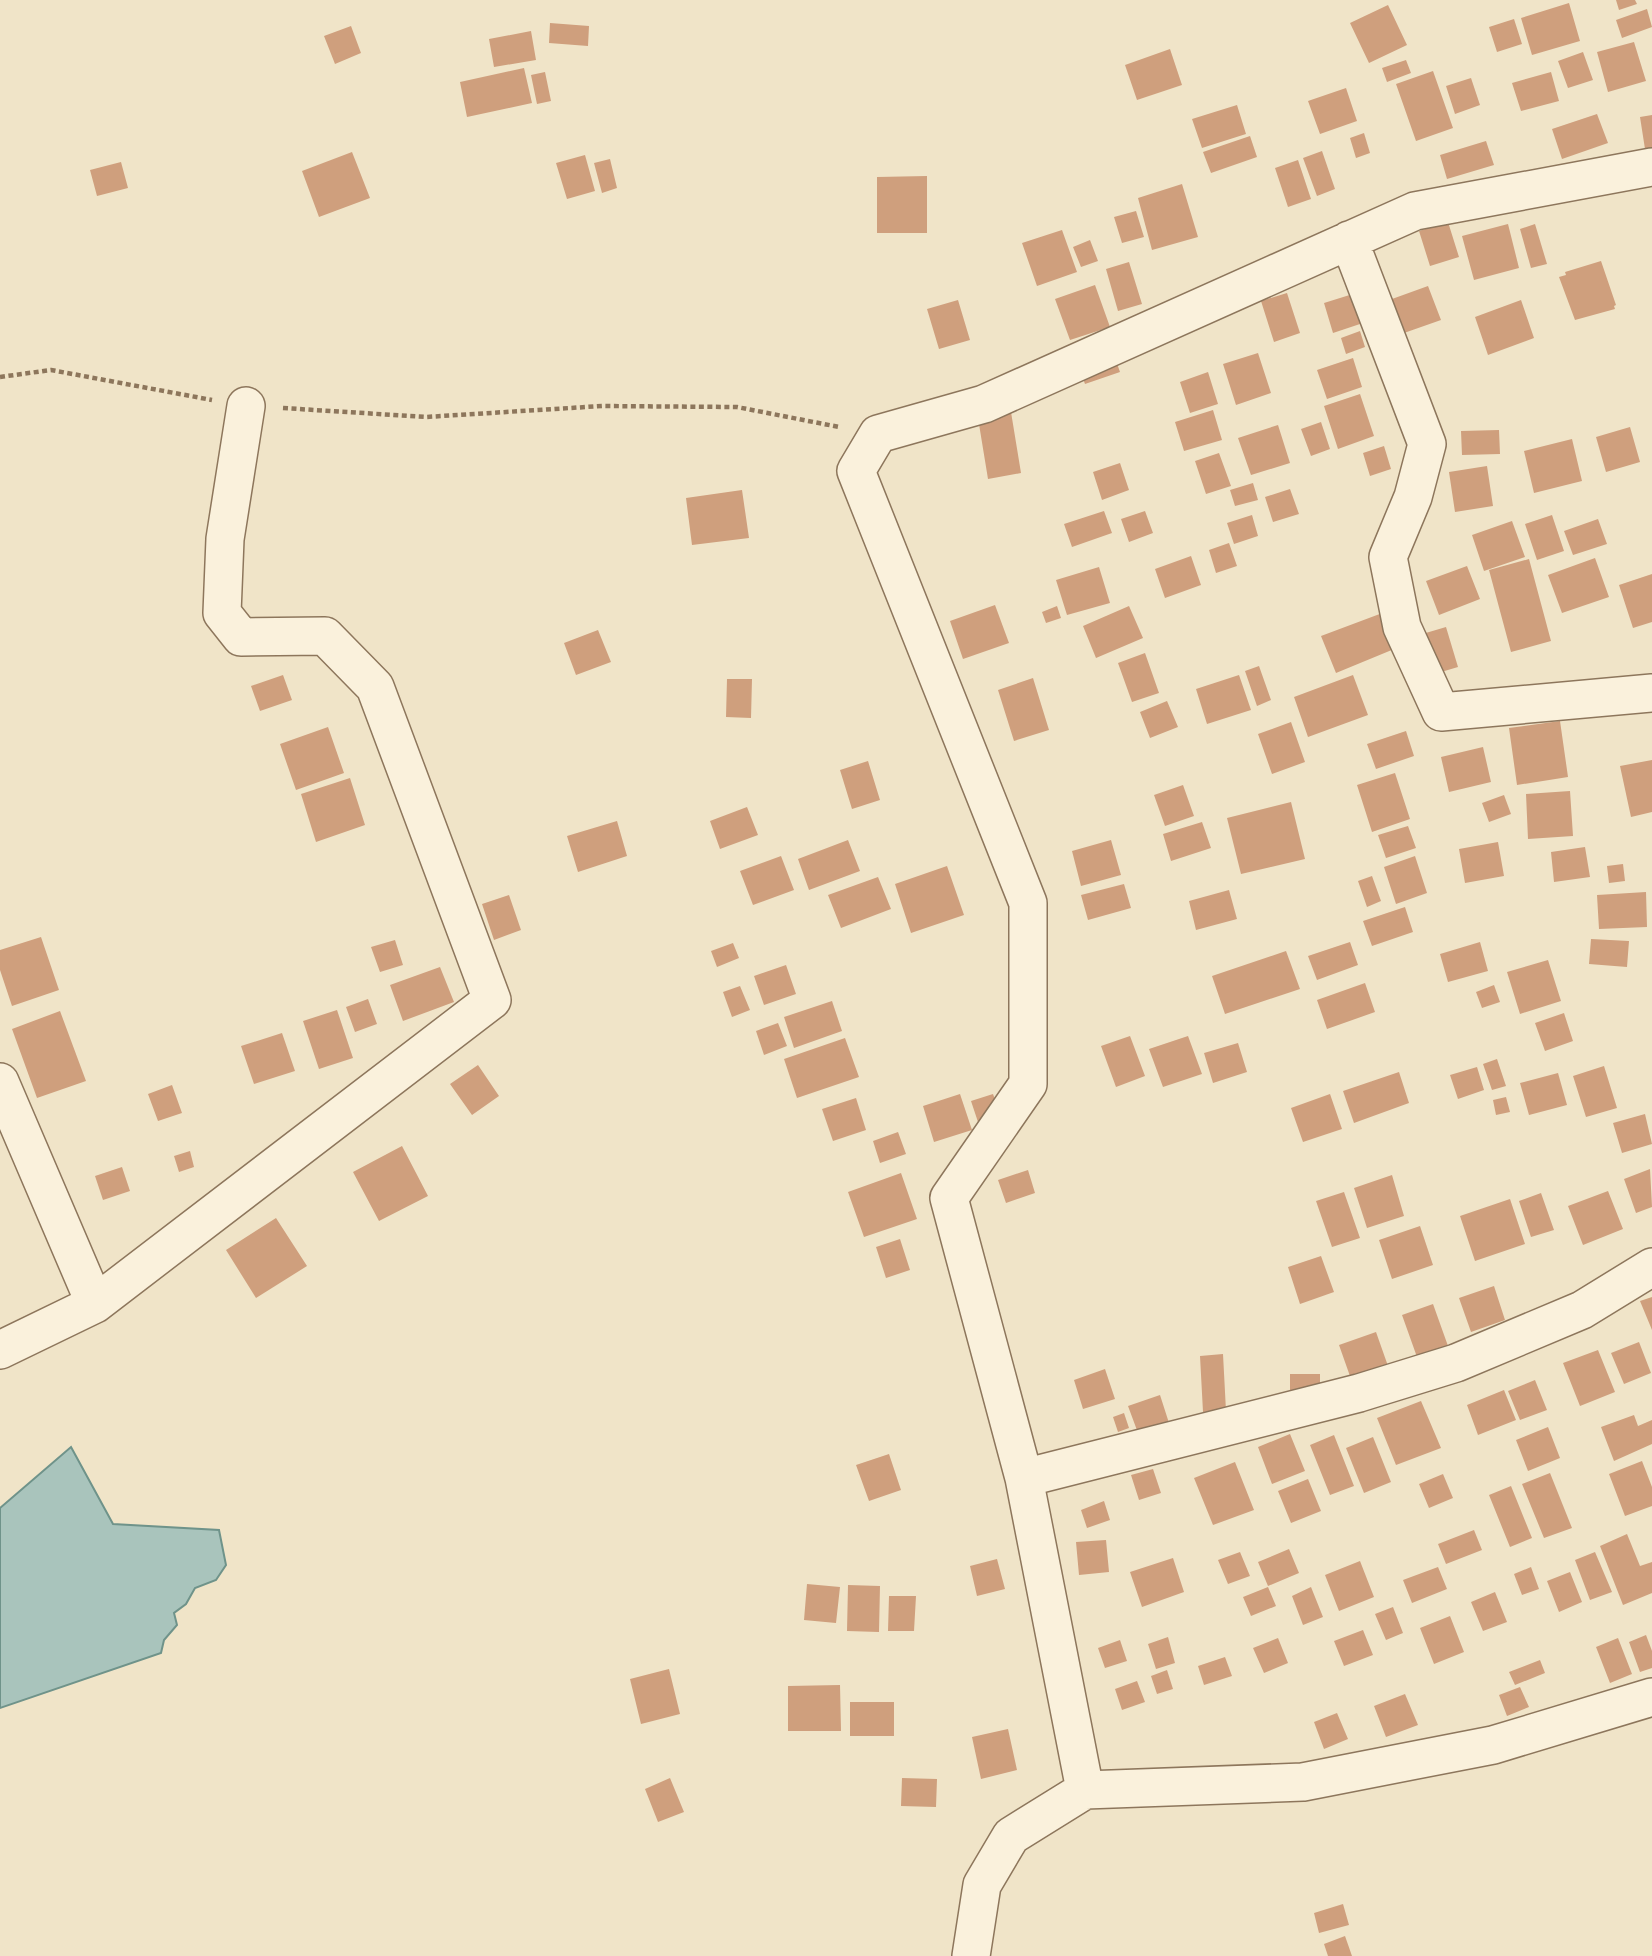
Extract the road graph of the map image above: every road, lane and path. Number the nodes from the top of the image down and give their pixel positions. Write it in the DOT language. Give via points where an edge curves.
graph roads {
  1 [pos="1652,167"];
  2 [pos="1349,240"];
  3 [pos="0,377"];
  4 [pos="246,406"];
  5 [pos="878,434"];
  6 [pos="1652,692"];
  7 [pos="0,1082"];
  8 [pos="1652,1267"];
  9 [pos="95,1304"];
  10 [pos="0,1350"];
  11 [pos="1024,1478"];
  12 [pos="1652,1697"];
  13 [pos="1085,1790"];
  14 [pos="971,1956"];
  1 -- 2 [label="street" via="1415,211"];
  2 -- 5 [label="street" via="984,404"];
  2 -- 6 [label="street" via="1427,444 1413,497 1388,557 1402,627 1441,712"];
  3 -- 4 [label="path" via="51,370"];
  4 -- 5 [label="path" via="426,417 602,406 737,407"];
  4 -- 9 [label="street" via="225,539 222,613 241,637 325,636 374,687 492,1000"];
  5 -- 11 [label="street" via="856,471 1028,903 1028,1084 949,1198"];
  7 -- 9 [label="street"];
  8 -- 11 [label="street" via="1582,1310 1456,1363 1359,1393"];
  9 -- 10 [label="street"];
  11 -- 13 [label="street"];
  12 -- 13 [label="street" via="1493,1745 1303,1782"];
  13 -- 14 [label="street" via="1011,1836 982,1885"];
}
